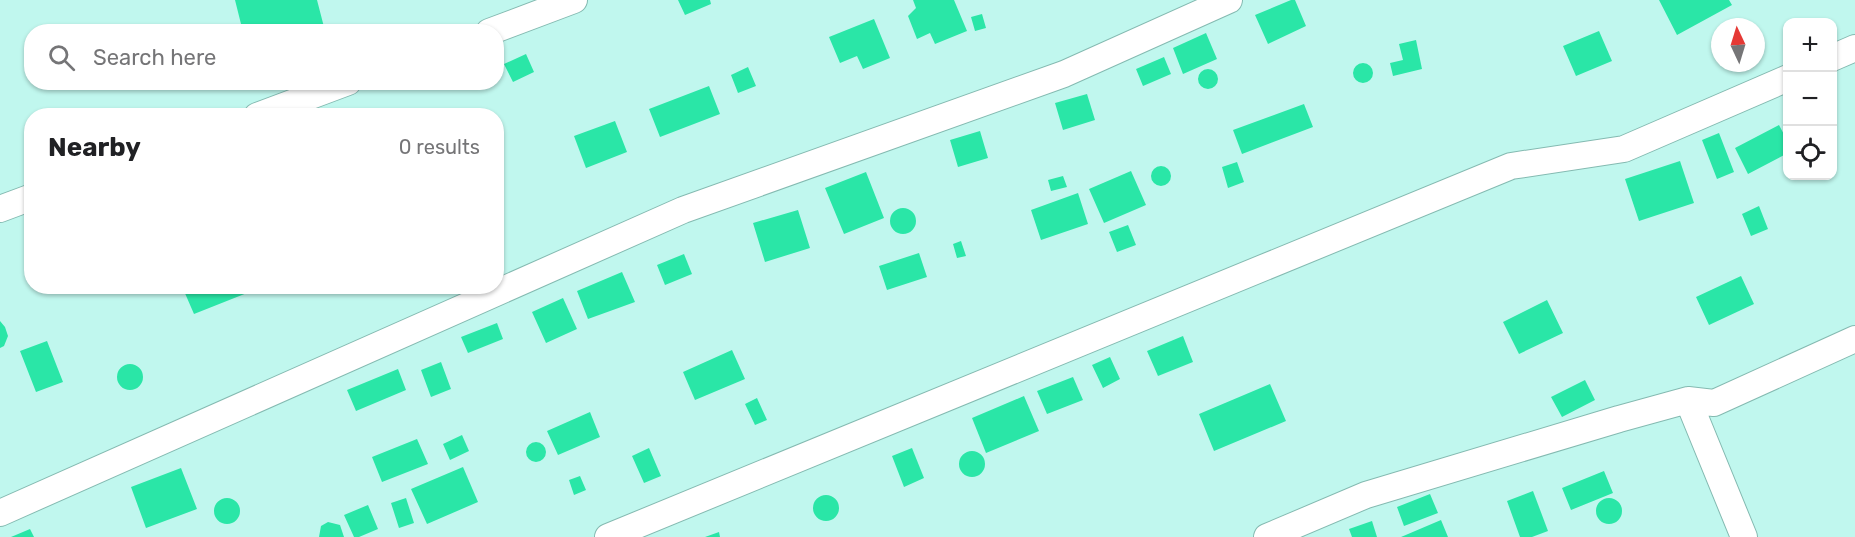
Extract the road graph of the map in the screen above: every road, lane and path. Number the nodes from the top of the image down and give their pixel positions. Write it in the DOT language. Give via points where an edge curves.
graph roads {
  1 [pos="574,0"];
  2 [pos="1229,0"];
  3 [pos="504,26"];
  4 [pos="1855,48"];
  5 [pos="1837,56"];
  6 [pos="1783,80"];
  7 [pos="327,90"];
  8 [pos="278,108"];
  9 [pos="24,200"];
  10 [pos="0,209"];
  11 [pos="504,289"];
  12 [pos="494,294"];
  13 [pos="1855,339"];
  14 [pos="1688,400"];
  15 [pos="0,513"];
  16 [pos="608,537"];
  17 [pos="1267,537"];
  18 [pos="1744,537"];
  1 -- 3 [label="street"];
  2 -- 11 [label="street" via="1064,74 683,210"];
  4 -- 5 [label="street"];
  6 -- 16 [label="street" via="1624,149 1511,166"];
  7 -- 8 [label="street"];
  9 -- 10 [label="street"];
  12 -- 15 [label="street"];
  13 -- 14 [label="street" via="1714,403"];
  14 -- 17 [label="street" via="1366,495"];
  14 -- 18 [label="street"];
}
